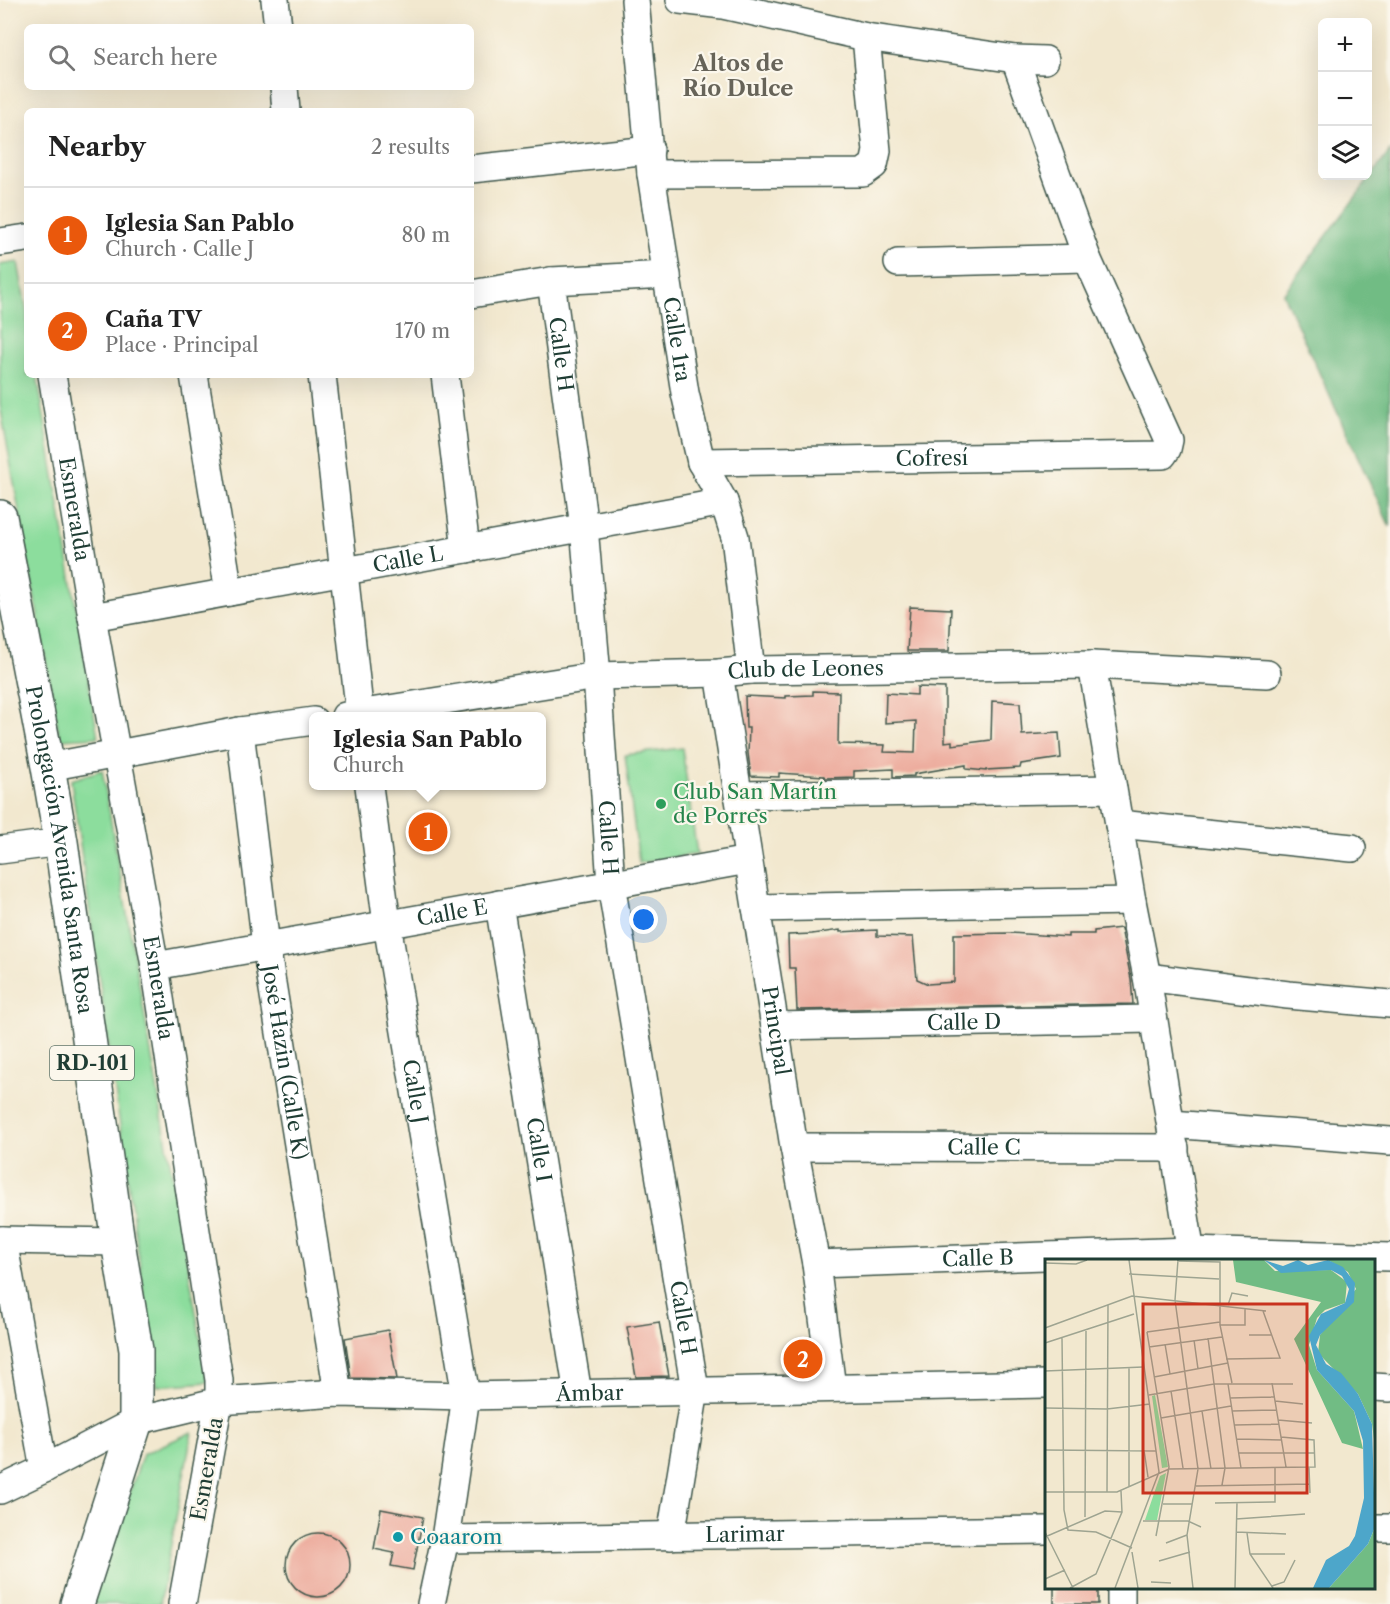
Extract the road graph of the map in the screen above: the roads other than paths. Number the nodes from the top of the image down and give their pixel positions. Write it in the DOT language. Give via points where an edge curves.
graph roads {
  1 [pos="275,0"];
  2 [pos="635,0"];
  3 [pos="680,0"];
  4 [pos="723,3"];
  5 [pos="278,24"];
  6 [pos="866,37"];
  7 [pos="1015,59"];
  8 [pos="1045,60"];
  9 [pos="284,90"];
  10 [pos="286,108"];
  11 [pos="651,162"];
  12 [pos="474,169"];
  13 [pos="24,238"];
  14 [pos="0,242"];
  15 [pos="1087,258"];
  16 [pos="898,263"];
  17 [pos="667,275"];
  18 [pos="551,281"];
  19 [pos="474,294"];
  20 [pos="52,378"];
  21 [pos="194,378"];
  22 [pos="322,378"];
  23 [pos="445,378"];
  24 [pos="701,462"];
  25 [pos="724,502"];
  26 [pos="1,525"];
  27 [pos="584,527"];
  28 [pos="466,549"];
  29 [pos="343,571"];
  30 [pos="229,592"];
  31 [pos="92,617"];
  32 [pos="1092,665"];
  33 [pos="751,670"];
  34 [pos="718,673"];
  35 [pos="1268,674"];
  36 [pos="597,676"];
  37 [pos="355,712"];
  38 [pos="379,712"];
  39 [pos="309,722"];
  40 [pos="240,731"];
  41 [pos="117,754"];
  42 [pos="48,767"];
  43 [pos="1113,789"];
  44 [pos="370,790"];
  45 [pos="738,795"];
  46 [pos="1119,824"];
  47 [pos="61,842"];
  48 [pos="1352,848"];
  49 [pos="0,850"];
  50 [pos="748,860"];
  51 [pos="611,884"];
  52 [pos="1132,901"];
  53 [pos="499,904"];
  54 [pos="756,908"];
  55 [pos="387,924"];
  56 [pos="266,946"];
  57 [pos="154,966"];
  58 [pos="1147,977"];
  59 [pos="1390,1004"];
  60 [pos="1152,1019"];
  61 [pos="775,1026"];
  62 [pos="1173,1136"];
  63 [pos="1390,1142"];
  64 [pos="794,1147"];
  65 [pos="2,1240"];
  66 [pos="118,1242"];
  67 [pos="1191,1256"];
  68 [pos="1390,1257"];
  69 [pos="1045,1259"];
  70 [pos="1050,1259"];
  71 [pos="816,1264"];
  72 [pos="1045,1384"];
  73 [pos="1375,1387"];
  74 [pos="832,1388"];
  75 [pos="1390,1388"];
  76 [pos="695,1390"];
  77 [pos="338,1393"];
  78 [pos="578,1394"];
  79 [pos="466,1396"];
  80 [pos="219,1401"];
  81 [pos="136,1421"];
  82 [pos="44,1469"];
  83 [pos="0,1490"];
  84 [pos="1045,1530"];
  85 [pos="671,1536"];
  86 [pos="445,1539"];
  87 [pos="77,1604"];
  88 [pos="182,1604"];
  89 [pos="431,1604"];
  1 -- 5 [label="street"];
  2 -- 11 [label="street, Calle 1ra"];
  3 -- 4 [label="street"];
  4 -- 6 [label="street"];
  6 -- 7 [label="street"];
  6 -- 11 [label="street" via="877,151 874,165 863,173"];
  7 -- 8 [label="street"];
  7 -- 15 [label="street"];
  9 -- 10 [label="street"];
  11 -- 12 [label="street"];
  11 -- 17 [label="street, Calle 1ra"];
  13 -- 14 [label="street"];
  15 -- 16 [label="street"];
  15 -- 24 [label="street, Cofresí" via="1169,440 1163,455"];
  17 -- 18 [label="street"];
  17 -- 24 [label="street, Calle 1ra" via="685,393"];
  18 -- 19 [label="street"];
  18 -- 27 [label="street, Calle H"];
  20 -- 31 [label="street, Esmeralda"];
  21 -- 30 [label="street"];
  22 -- 29 [label="street"];
  23 -- 28 [label="street"];
  24 -- 25 [label="street, Calle 1ra"];
  25 -- 27 [label="street, Calle L"];
  25 -- 33 [label="street, Calle 1ra" via="735,537"];
  26 -- 42 [label="main road, Prolongación Avenida Santa Rosa / RD-101"];
  27 -- 28 [label="street, Calle L"];
  27 -- 36 [label="street, Calle H"];
  28 -- 29 [label="street, Calle L"];
  29 -- 30 [label="street, Calle L"];
  29 -- 37 [label="street"];
  30 -- 31 [label="street, Calle L"];
  31 -- 41 [label="street, Esmeralda"];
  32 -- 33 [label="street, Club de Leones"];
  32 -- 35 [label="street, Club de Leones"];
  32 -- 43 [label="street"];
  33 -- 34 [label="street, Club de Leones"];
  34 -- 36 [label="street, Club de Leones"];
  34 -- 45 [label="street, Principal"];
  36 -- 38 [label="street, Club de Leones"];
  36 -- 51 [label="street, Calle H"];
  39 -- 40 [label="street"];
  40 -- 41 [label="street"];
  40 -- 56 [label="street, José Hazin (Calle K)"];
  41 -- 42 [label="street"];
  41 -- 57 [label="street, Esmeralda"];
  42 -- 47 [label="main road, Prolongación Avenida Santa Rosa / RD-101"];
  43 -- 45 [label="street"];
  43 -- 46 [label="street"];
  44 -- 55 [label="street, Calle J"];
  45 -- 50 [label="street, Principal"];
  46 -- 48 [label="street"];
  46 -- 52 [label="street"];
  47 -- 49 [label="street"];
  47 -- 66 [label="main road, Prolongación Avenida Santa Rosa / RD-101"];
  50 -- 51 [label="street, Calle E"];
  50 -- 54 [label="street, Principal"];
  51 -- 53 [label="street, Calle E"];
  51 -- 76 [label="street, Calle H"];
  52 -- 54 [label="street"];
  52 -- 58 [label="street"];
  53 -- 55 [label="street, Calle E"];
  53 -- 78 [label="street, Calle I"];
  54 -- 61 [label="street, Principal"];
  55 -- 56 [label="street, Calle E"];
  55 -- 79 [label="street, Calle J"];
  56 -- 57 [label="street, Calle E"];
  56 -- 77 [label="street, José Hazin (Calle K)"];
  57 -- 80 [label="street, Esmeralda" via="219,1380"];
  58 -- 59 [label="street"];
  58 -- 60 [label="street"];
  60 -- 61 [label="street, Calle D"];
  60 -- 62 [label="street"];
  61 -- 64 [label="street, Principal"];
  62 -- 63 [label="street, Calle C"];
  62 -- 64 [label="street, Calle C"];
  62 -- 67 [label="street"];
  64 -- 71 [label="street, Principal"];
  65 -- 66 [label="street"];
  65 -- 82 [label="street"];
  66 -- 81 [label="main road, Prolongación Avenida Santa Rosa / RD-101" via="136,1350"];
  67 -- 68 [label="street, Calle B"];
  67 -- 70 [label="street, Calle B"];
  69 -- 71 [label="street, Calle B"];
  71 -- 74 [label="street, Principal"];
  72 -- 74 [label="street, Ámbar"];
  73 -- 75 [label="street"];
  74 -- 76 [label="street, Ámbar"];
  76 -- 78 [label="street, Ámbar"];
  76 -- 85 [label="street, Calle H"];
  77 -- 79 [label="street, Ámbar"];
  77 -- 80 [label="street, Ámbar"];
  78 -- 79 [label="street, Ámbar"];
  79 -- 86 [label="street, Calle J"];
  80 -- 81 [label="street, Ámbar"];
  80 -- 88 [label="street, Esmeralda"];
  81 -- 82 [label="street, Ámbar"];
  81 -- 87 [label="main road, Prolongación Avenida Santa Rosa / RD-101"];
  82 -- 83 [label="street, Ámbar"];
  84 -- 85 [label="street, Larimar"];
  85 -- 86 [label="street, Larimar"];
  86 -- 89 [label="street, Calle J"];
}
